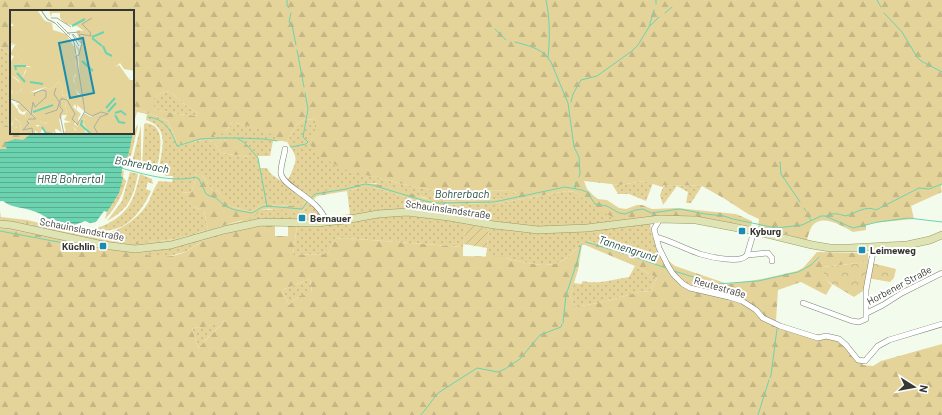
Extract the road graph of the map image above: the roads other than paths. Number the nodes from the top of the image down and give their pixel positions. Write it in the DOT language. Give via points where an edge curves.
graph roads {
  1 [pos="285,149"];
  2 [pos="660,219"];
  3 [pos="326,222"];
  4 [pos="0,224"];
  5 [pos="754,231"];
  6 [pos="942,235"];
  7 [pos="656,237"];
  8 [pos="874,247"];
  9 [pos="747,255"];
  10 [pos="772,261"];
  11 [pos="942,273"];
  12 [pos="803,303"];
  13 [pos="866,313"];
  14 [pos="942,324"];
  1 -- 3 [label="street" via="282,176 287,183 310,199 324,215"];
  2 -- 3 [label="main road, Schauinslandstraße" via="551,230 514,228 407,212"];
  2 -- 5 [label="main road, Schauinslandstraße" via="701,221"];
  2 -- 7 [label="street" via="654,229"];
  3 -- 4 [label="main road, Schauinslandstraße" via="261,222 230,228 171,246 141,249 103,245"];
  5 -- 8 [label="main road, Schauinslandstraße" via="830,248"];
  5 -- 9 [label="street"];
  6 -- 8 [label="main road, Schauinslandstraße" via="906,245"];
  7 -- 9 [label="street" via="715,258 741,259"];
  7 -- 14 [label="street, Reutestraße" via="672,274 682,284 742,301 763,318 780,326 818,338 826,336 839,340 858,360 865,361 878,346 889,340"];
  8 -- 13 [label="street" via="866,290"];
  9 -- 10 [label="street" via="768,253"];
  11 -- 13 [label="street, Horbener Straße"];
  12 -- 13 [label="street, Horbener Straße" via="852,321 866,319"];
}
